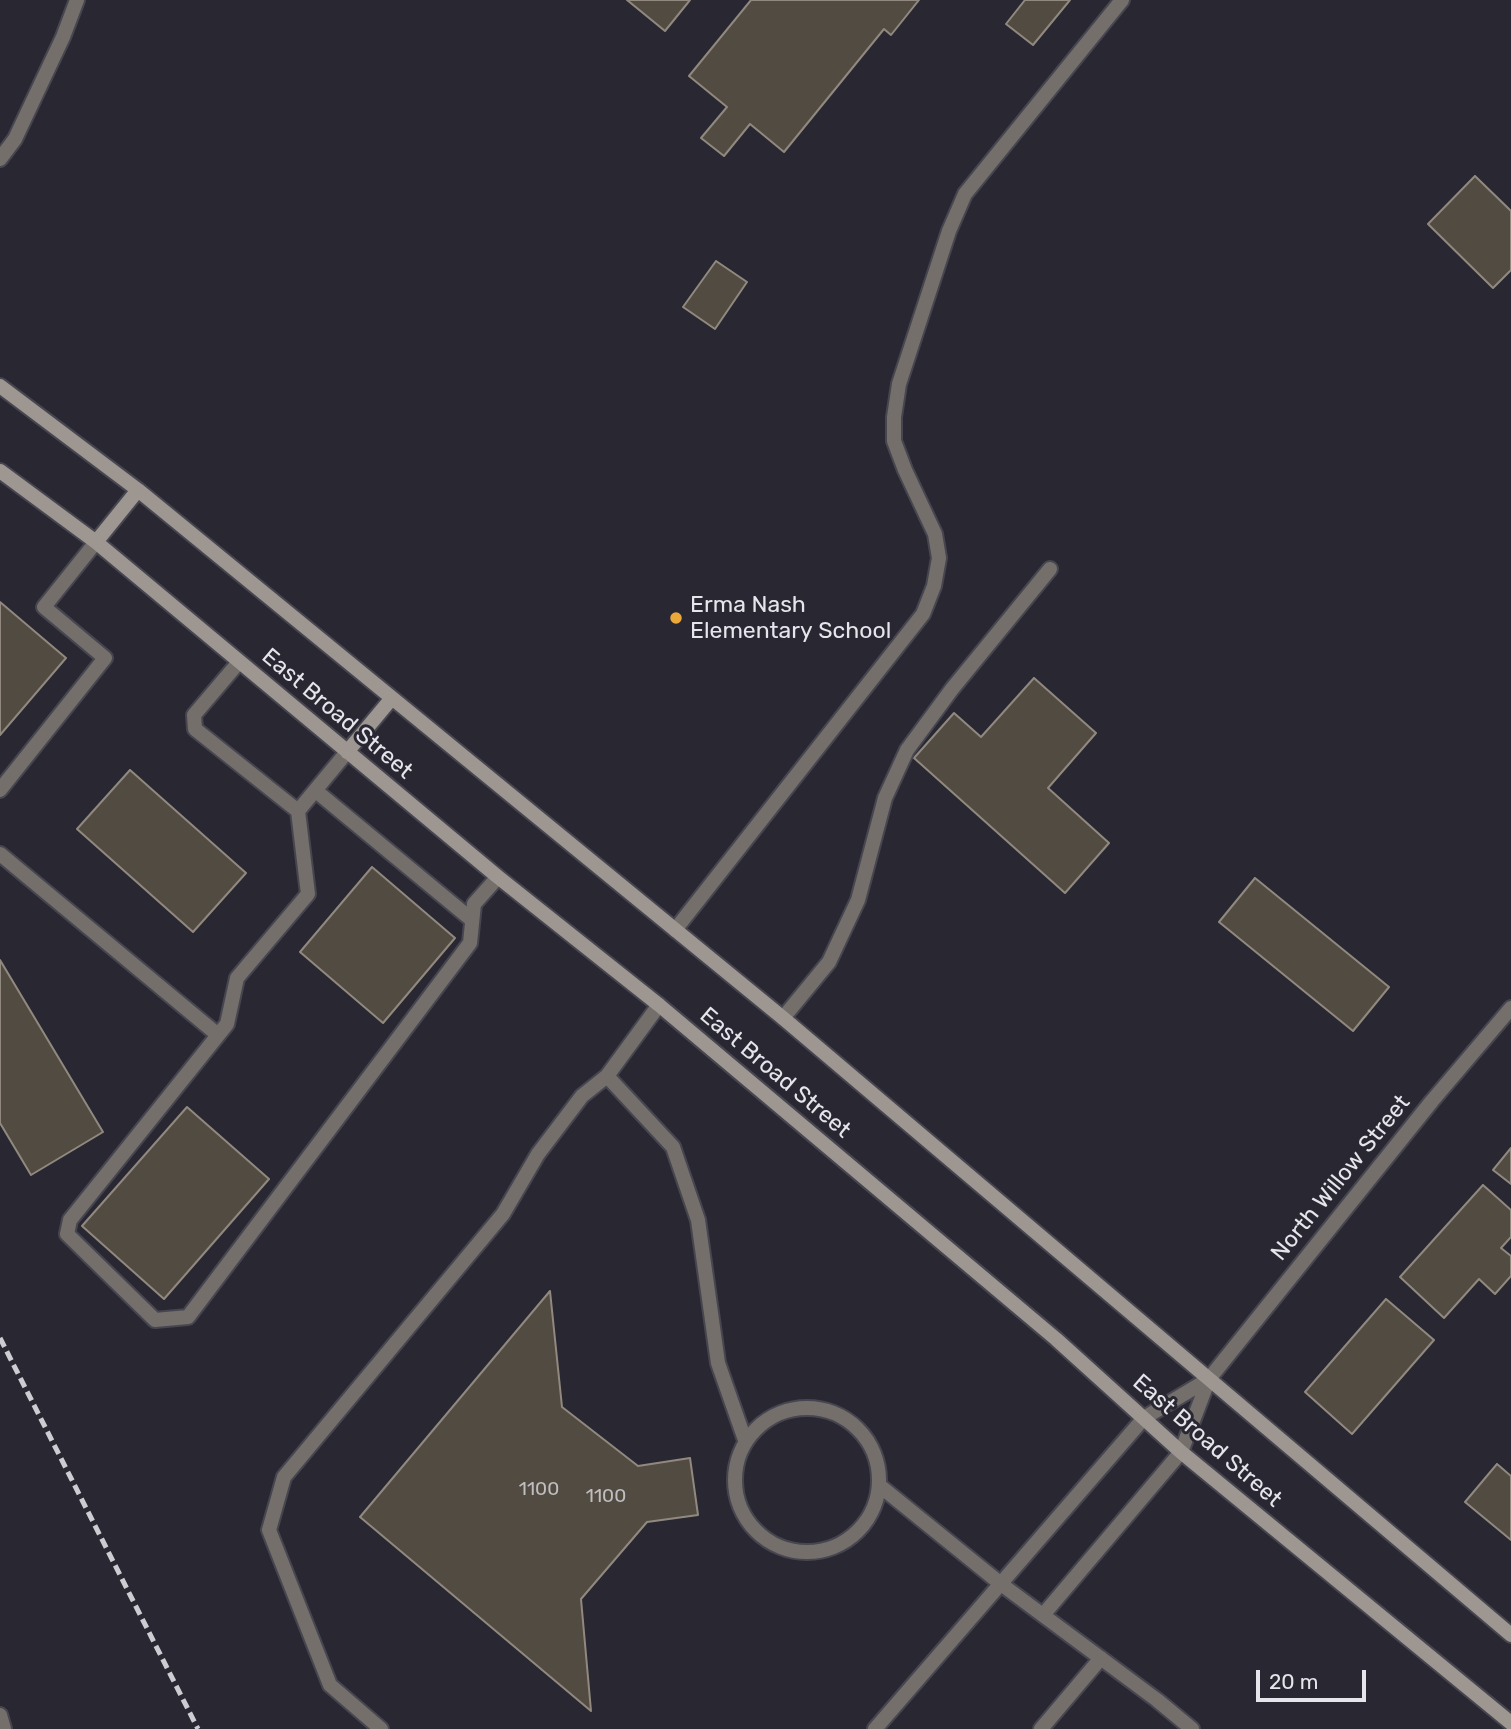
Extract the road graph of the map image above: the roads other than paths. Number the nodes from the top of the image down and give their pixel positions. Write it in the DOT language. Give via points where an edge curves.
graph roads {
  1 [pos="77,0"];
  2 [pos="1122,0"];
  3 [pos="0,159"];
  4 [pos="0,387"];
  5 [pos="0,471"];
  6 [pos="138,490"];
  7 [pos="96,542"];
  8 [pos="1050,569"];
  9 [pos="239,662"];
  10 [pos="392,698"];
  11 [pos="348,752"];
  12 [pos="0,790"];
  13 [pos="316,791"];
  14 [pos="298,811"];
  15 [pos="0,854"];
  16 [pos="498,877"];
  17 [pos="472,920"];
  18 [pos="675,930"];
  19 [pos="659,1005"];
  20 [pos="1511,1007"];
  21 [pos="783,1018"];
  22 [pos="218,1035"];
  23 [pos="607,1076"];
  24 [pos="1209,1379"];
  25 [pos="1144,1418"];
  26 [pos="746,1440"];
  27 [pos="1181,1452"];
  28 [pos="880,1486"];
  29 [pos="1001,1584"];
  30 [pos="1043,1615"];
  31 [pos="1511,1635"];
  32 [pos="1101,1658"];
  33 [pos="0,1716"];
  34 [pos="1511,1723"];
  35 [pos="1184,1726"];
  36 [pos="4,1729"];
  37 [pos="381,1729"];
  38 [pos="875,1729"];
  39 [pos="1041,1729"];
  1 -- 3 [label="street" via="15,139"];
  2 -- 18 [label="street" via="965,194 899,383 894,441 935,534 939,558 923,614"];
  4 -- 6 [label="main road, East Broad Street"];
  5 -- 7 [label="main road, East Broad Street"];
  6 -- 7 [label="main road"];
  6 -- 10 [label="main road, East Broad Street"];
  7 -- 9 [label="main road, East Broad Street"];
  7 -- 12 [label="street" via="44,607 105,658"];
  8 -- 21 [label="street" via="907,750 885,798 858,900 829,962"];
  9 -- 11 [label="main road, East Broad Street"];
  9 -- 14 [label="street" via="194,715 195,729"];
  10 -- 11 [label="main road"];
  10 -- 18 [label="main road, East Broad Street"];
  11 -- 13 [label="street"];
  11 -- 16 [label="main road, East Broad Street"];
  13 -- 14 [label="street"];
  13 -- 17 [label="street"];
  14 -- 22 [label="street" via="308,894 237,978 227,1024"];
  15 -- 22 [label="street"];
  16 -- 17 [label="street" via="474,904"];
  16 -- 19 [label="main road, East Broad Street"];
  17 -- 22 [label="street" via="470,943 188,1317 155,1320 67,1234 69,1220"];
  18 -- 21 [label="main road, East Broad Street"];
  19 -- 23 [label="street"];
  19 -- 25 [label="main road, East Broad Street"];
  20 -- 24 [label="street, North Willow Street"];
  21 -- 24 [label="main road, East Broad Street"];
  23 -- 26 [label="street" via="673,1147 698,1220 718,1363"];
  23 -- 37 [label="street" via="582,1096 538,1154 503,1214 284,1477 269,1530 330,1685"];
  24 -- 25 [label="street, North Willow Street"];
  24 -- 27 [label="street, North Willow Street"];
  24 -- 31 [label="main road, East Broad Street"];
  25 -- 27 [label="main road, East Broad Street"];
  25 -- 29 [label="street, North Willow Street"];
  26 -- 28 [label="street" via="761,1422 783,1411 806,1407 830,1411 851,1422 868,1440"];
  26 -- 28 [label="street" via="736,1462 734,1486 740,1509 753,1530 772,1544 795,1552 819,1552 842,1544 861,1529 874,1509"];
  27 -- 30 [label="street, North Willow Street"];
  27 -- 34 [label="main road, East Broad Street"];
  28 -- 29 [label="street"];
  29 -- 30 [label="street"];
  29 -- 38 [label="street, North Willow Street"];
  30 -- 32 [label="street"];
  32 -- 35 [label="street"];
  32 -- 39 [label="street"];
  33 -- 36 [label="street"];
}
